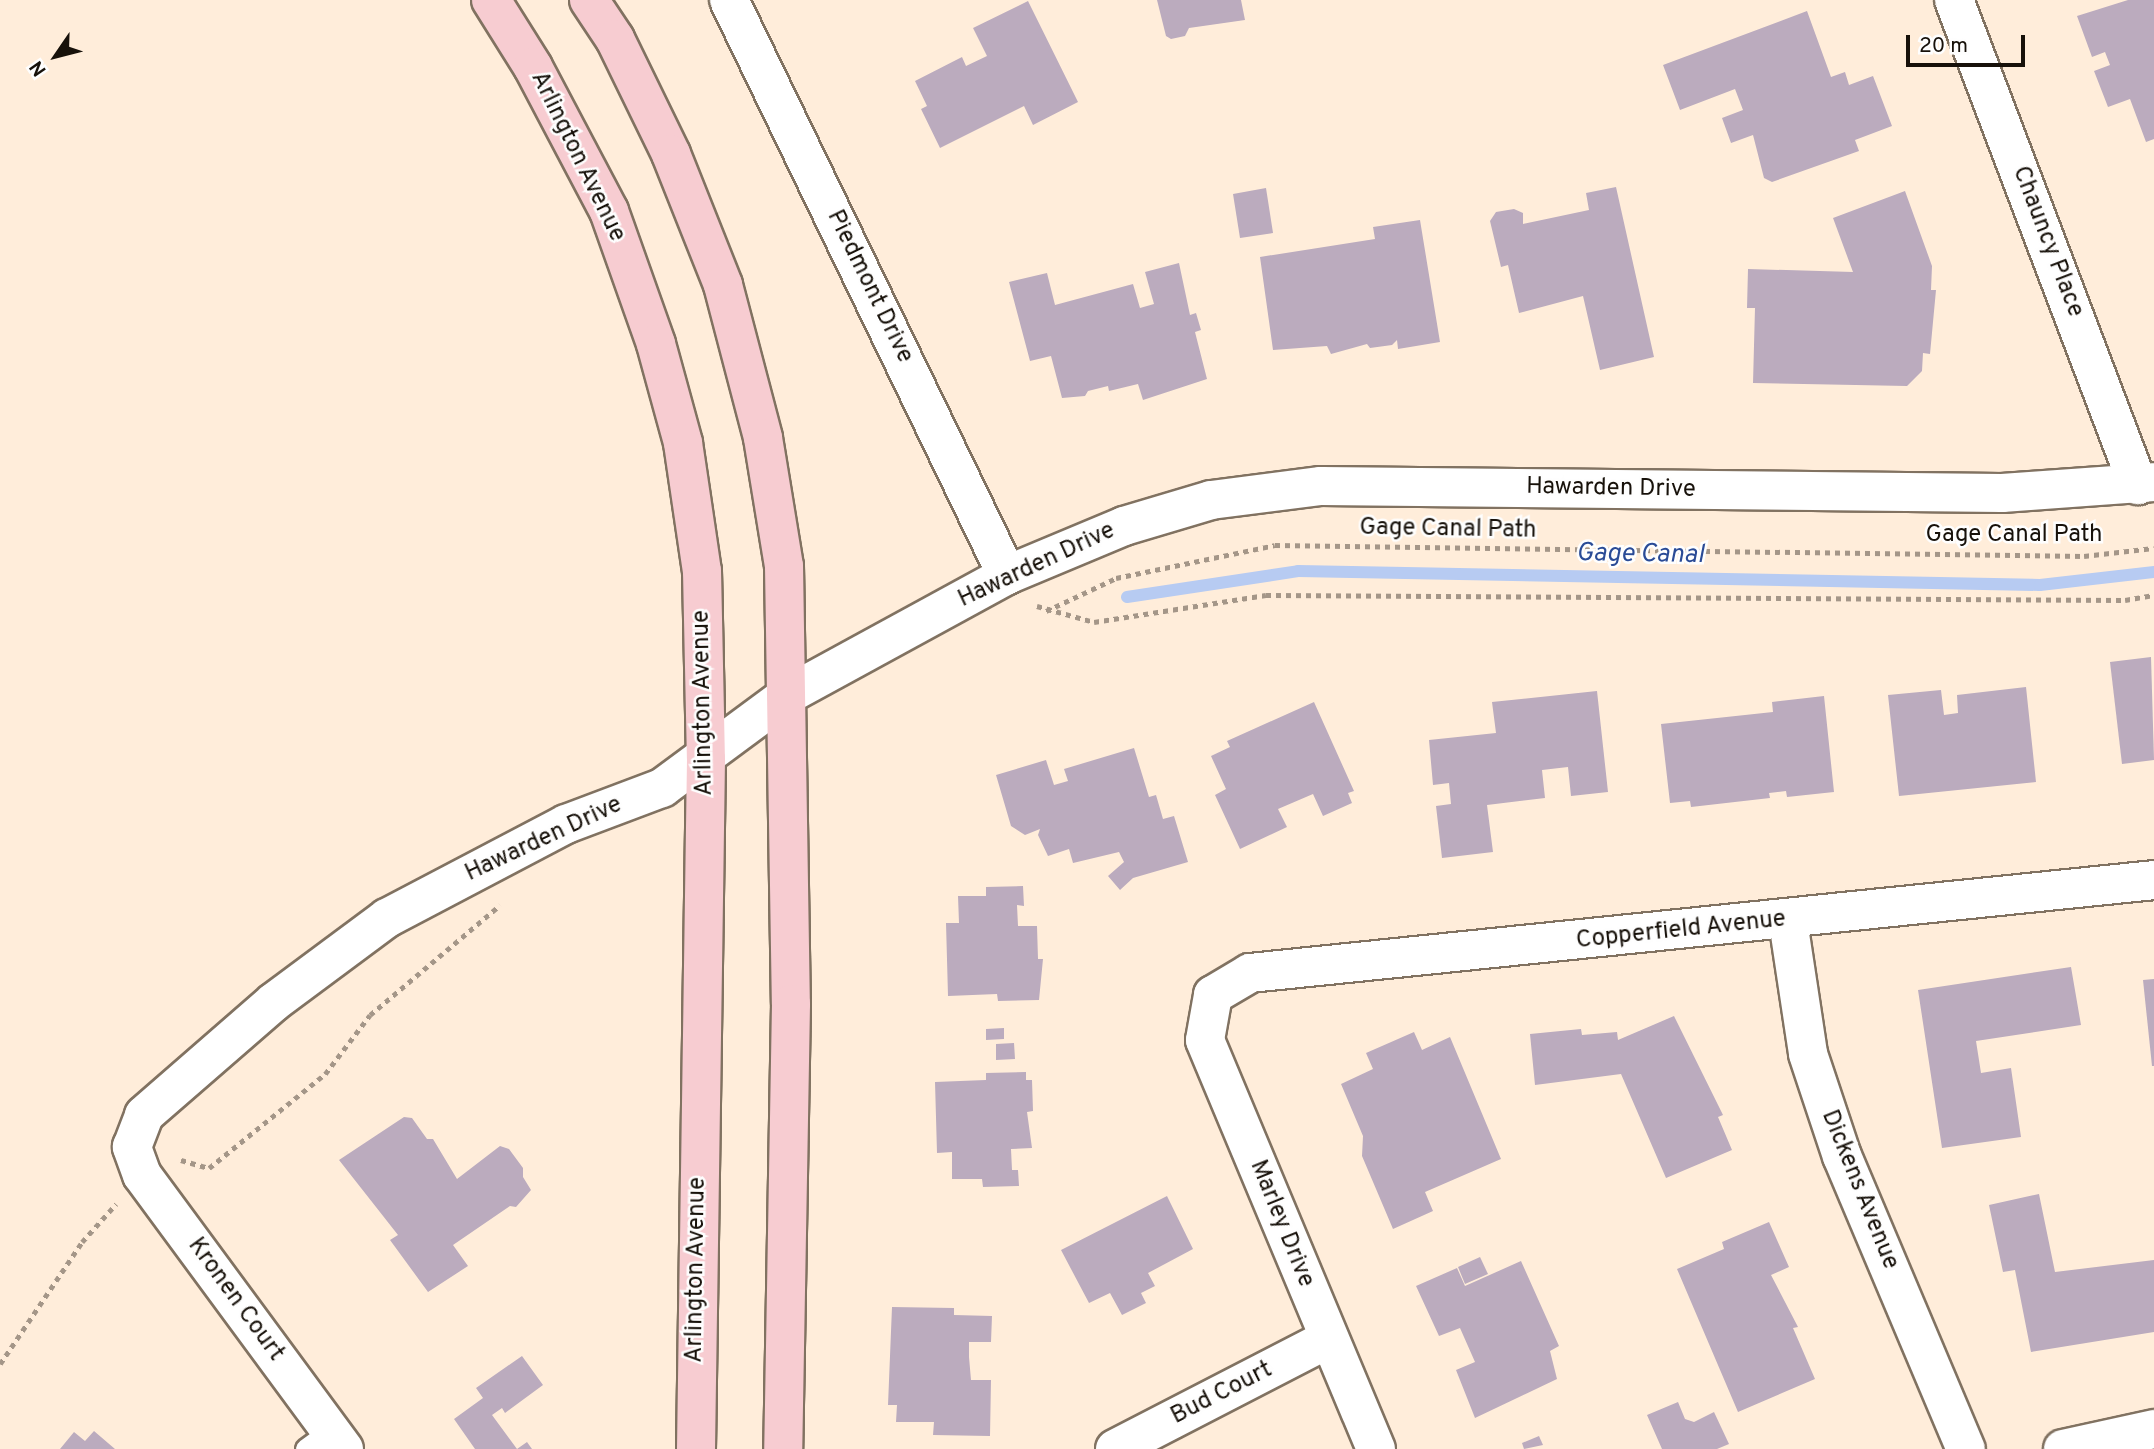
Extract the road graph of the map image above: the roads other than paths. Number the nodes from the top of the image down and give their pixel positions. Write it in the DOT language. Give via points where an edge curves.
graph roads {
  1 [pos="491,0"];
  2 [pos="589,0"];
  3 [pos="1954,0"];
  4 [pos="738,3"];
  5 [pos="2146,483"];
  6 [pos="1007,575"];
  7 [pos="789,694"];
  8 [pos="706,759"];
  9 [pos="2154,880"];
  10 [pos="1788,921"];
  11 [pos="1213,995"];
  12 [pos="137,1161"];
  13 [pos="1328,1339"];
  14 [pos="2154,1429"];
  15 [pos="327,1443"];
  16 [pos="696,1449"];
  17 [pos="783,1449"];
  18 [pos="1115,1449"];
  19 [pos="1376,1449"];
  20 [pos="1966,1449"];
  21 [pos="2063,1449"];
  1 -- 8 [label="main road, Arlington Avenue" via="533,66 608,211 656,344 683,443 702,571"];
  2 -- 7 [label="main road" via="615,39 671,154 723,285 763,438 784,566"];
  3 -- 5 [label="street, Chauncy Place"];
  4 -- 6 [label="street, Piedmont Drive"];
  5 -- 6 [label="street, Hawarden Drive" via="2002,493 1321,486 1211,500 1124,526"];
  6 -- 7 [label="street, Hawarden Drive"];
  7 -- 8 [label="street, Hawarden Drive"];
  7 -- 17 [label="main road" via="791,1004"];
  8 -- 12 [label="street, Hawarden Drive" via="662,788 566,824 387,918 274,1002 144,1115"];
  8 -- 16 [label="main road, Arlington Avenue"];
  9 -- 10 [label="street, Copperfield Avenue"];
  10 -- 11 [label="street, Copperfield Avenue" via="1251,973"];
  10 -- 20 [label="street, Dickens Avenue" via="1808,1054 1825,1105"];
  11 -- 13 [label="street, Marley Drive" via="1205,1040"];
  12 -- 15 [label="street, Kronen Court"];
  13 -- 18 [label="street, Bud Court"];
  13 -- 19 [label="street, Marley Drive"];
  14 -- 21 [label="street"];
}
